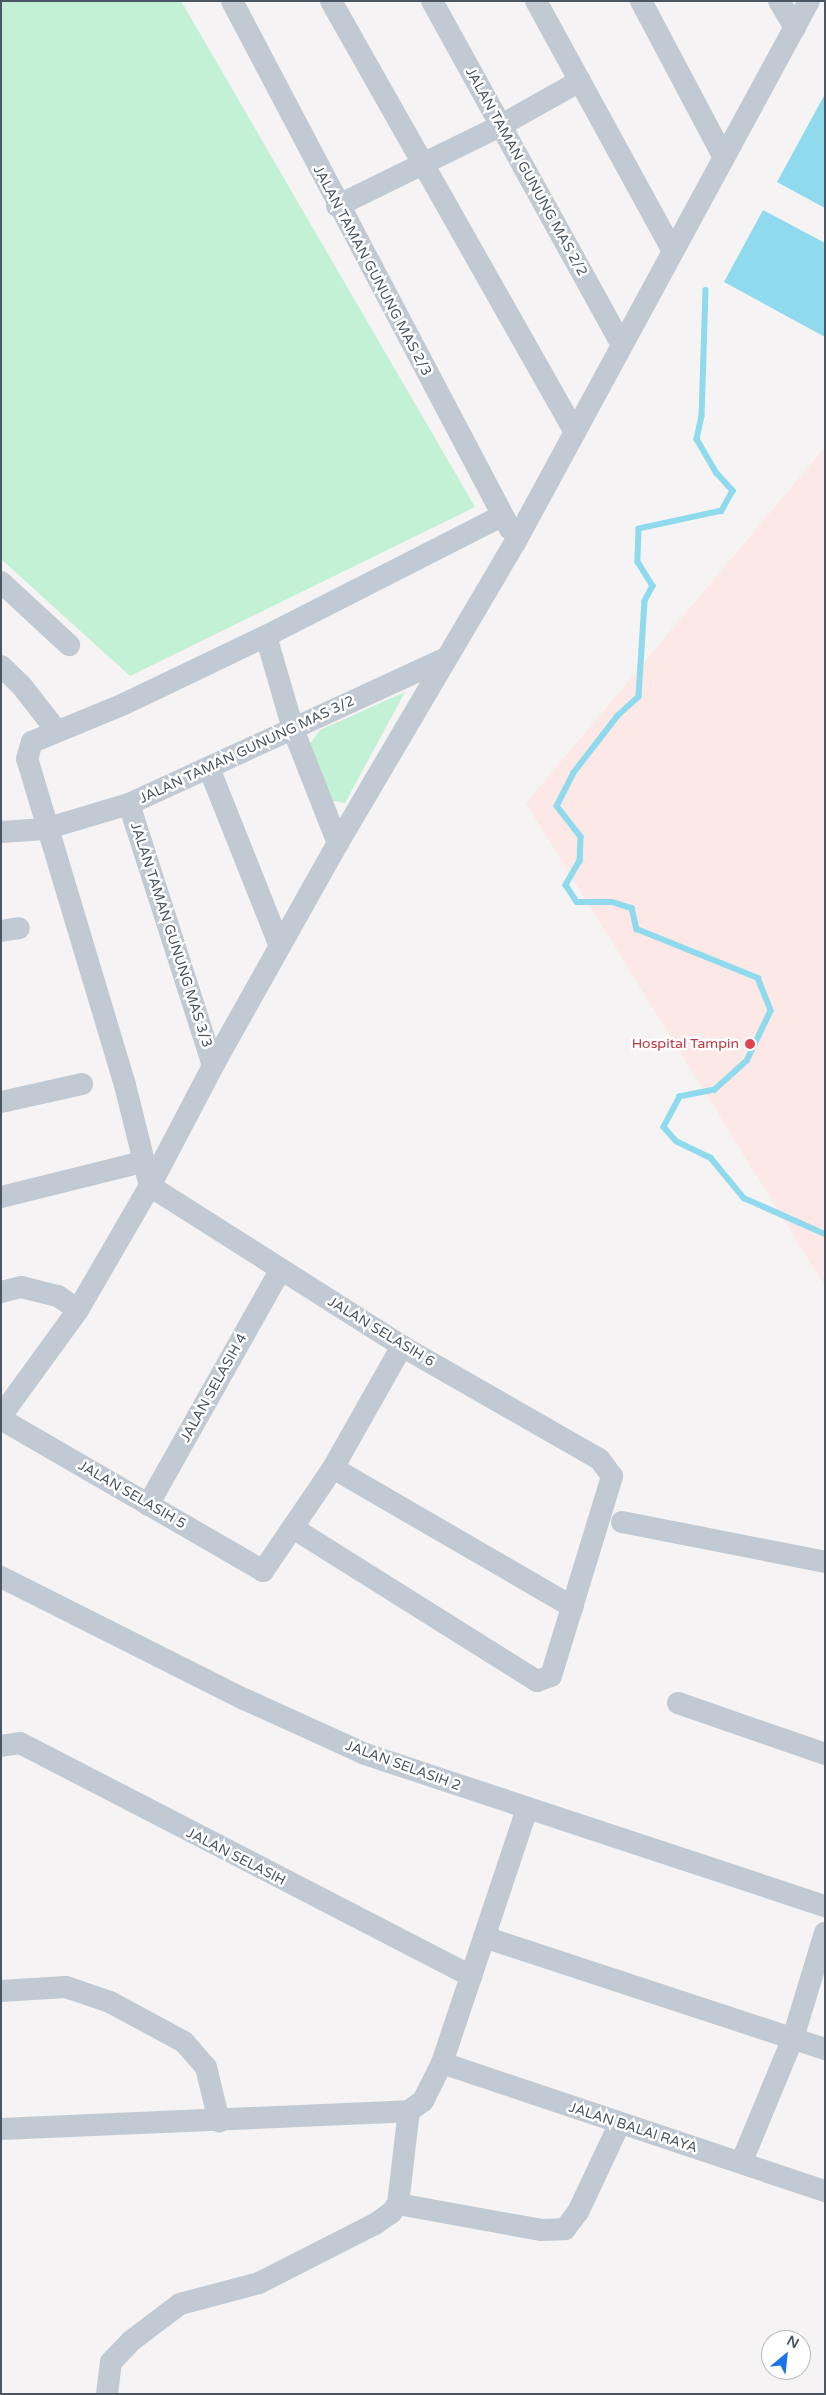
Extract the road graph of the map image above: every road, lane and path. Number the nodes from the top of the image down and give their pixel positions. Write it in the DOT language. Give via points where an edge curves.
graph roads {
  1 [pos="232,1"];
  2 [pos="331,1"];
  3 [pos="432,1"];
  4 [pos="536,1"];
  5 [pos="641,1"];
  6 [pos="779,1"];
  7 [pos="809,1"];
  8 [pos="795,28"];
  9 [pos="580,81"];
  10 [pos="500,126"];
  11 [pos="723,156"];
  12 [pos="421,165"];
  13 [pos="337,206"];
  14 [pos="672,249"];
  15 [pos="621,342"];
  16 [pos="574,431"];
  17 [pos="502,516"];
  18 [pos="517,539"];
  19 [pos="1,582"];
  20 [pos="266,636"];
  21 [pos="69,645"];
  22 [pos="444,659"];
  23 [pos="1,666"];
  24 [pos="293,729"];
  25 [pos="57,731"];
  26 [pos="209,768"];
  27 [pos="129,804"];
  28 [pos="45,829"];
  29 [pos="1,832"];
  30 [pos="338,843"];
  31 [pos="280,946"];
  32 [pos="213,1065"];
  33 [pos="82,1084"];
  34 [pos="1,1102"];
  35 [pos="142,1162"];
  36 [pos="150,1186"];
  37 [pos="1,1198"];
  38 [pos="280,1271"];
  39 [pos="1,1292"];
  40 [pos="78,1310"];
  41 [pos="402,1346"];
  42 [pos="1,1418"];
  43 [pos="333,1468"];
  44 [pos="148,1505"];
  45 [pos="622,1522"];
  46 [pos="292,1528"];
  47 [pos="825,1562"];
  48 [pos="1,1577"];
  49 [pos="573,1607"];
  50 [pos="678,1703"];
  51 [pos="1,1746"];
  52 [pos="825,1754"];
  53 [pos="527,1809"];
  54 [pos="825,1906"];
  55 [pos="825,1934"];
  56 [pos="484,1937"];
  57 [pos="471,1976"];
  58 [pos="1,1991"];
  59 [pos="793,2038"];
  60 [pos="825,2049"];
  61 [pos="442,2063"];
  62 [pos="409,2111"];
  63 [pos="219,2121"];
  64 [pos="2,2124"];
  65 [pos="619,2125"];
  66 [pos="742,2161"];
  67 [pos="825,2191"];
  68 [pos="398,2204"];
  69 [pos="106,2394"];
  1 -- 13 [label="street, JALAN TAMAN GUNUNG MAS 2/3"];
  2 -- 12 [label="street"];
  3 -- 10 [label="street, JALAN TAMAN GUNUNG MAS 2/2"];
  4 -- 9 [label="street"];
  5 -- 11 [label="street"];
  6 -- 8 [label="street"];
  7 -- 8 [label="street"];
  8 -- 11 [label="street"];
  9 -- 10 [label="street"];
  9 -- 14 [label="street"];
  10 -- 12 [label="street"];
  10 -- 15 [label="street, JALAN TAMAN GUNUNG MAS 2/2"];
  11 -- 14 [label="street"];
  12 -- 13 [label="street"];
  12 -- 16 [label="street"];
  13 -- 17 [label="street, JALAN TAMAN GUNUNG MAS 2/3"];
  14 -- 15 [label="street"];
  15 -- 16 [label="street"];
  16 -- 18 [label="street"];
  17 -- 18 [label="street, JALAN TAMAN GUNUNG MAS 2/3"];
  17 -- 20 [label="street"];
  18 -- 22 [label="street"];
  19 -- 21 [label="street"];
  20 -- 24 [label="street"];
  20 -- 25 [label="street" via="124,704"];
  22 -- 24 [label="street, JALAN TAMAN GUNUNG MAS 3/2"];
  22 -- 30 [label="street"];
  23 -- 25 [label="street" via="21,685"];
  24 -- 26 [label="street, JALAN TAMAN GUNUNG MAS 3/2"];
  24 -- 30 [label="street"];
  25 -- 28 [label="street" via="32,742 26,760"];
  26 -- 27 [label="street, JALAN TAMAN GUNUNG MAS 3/2"];
  26 -- 31 [label="street"];
  27 -- 28 [label="street, JALAN TAMAN GUNUNG MAS 3/2"];
  27 -- 32 [label="street, JALAN TAMAN GUNUNG MAS 3/3"];
  28 -- 29 [label="street, JALAN TAMAN GUNUNG MAS 3/2"];
  28 -- 35 [label="street" via="125,1085"];
  30 -- 31 [label="street"];
  31 -- 32 [label="street"];
  32 -- 36 [label="street"];
  33 -- 34 [label="street"];
  35 -- 36 [label="street"];
  35 -- 37 [label="street"];
  36 -- 38 [label="street, JALAN SELASIH 6"];
  36 -- 40 [label="street"];
  38 -- 41 [label="street, JALAN SELASIH 6"];
  38 -- 44 [label="street, JALAN SELASIH 4"];
  39 -- 40 [label="street" via="21,1287 58,1296"];
  40 -- 42 [label="street"];
  41 -- 43 [label="street"];
  41 -- 49 [label="street, JALAN SELASIH 6" via="599,1459 612,1476"];
  42 -- 44 [label="street, JALAN SELASIH 5"];
  43 -- 46 [label="street"];
  43 -- 49 [label="street"];
  44 -- 46 [label="street, JALAN SELASIH 5" via="263,1571"];
  45 -- 47 [label="street"];
  46 -- 49 [label="street" via="537,1681 552,1676"];
  48 -- 53 [label="street, JALAN SELASIH 2" via="244,1699 365,1754"];
  50 -- 52 [label="street"];
  51 -- 57 [label="street, JALAN SELASIH" via="20,1743"];
  53 -- 54 [label="street, JALAN SELASIH 2"];
  53 -- 56 [label="street"];
  55 -- 59 [label="street"];
  56 -- 57 [label="street"];
  56 -- 59 [label="street"];
  57 -- 61 [label="street"];
  58 -- 63 [label="street" via="66,1987 110,2002 184,2042 206,2067"];
  59 -- 60 [label="street"];
  59 -- 66 [label="street"];
  61 -- 62 [label="street" via="423,2101"];
  61 -- 65 [label="street, JALAN BALAI RAYA"];
  62 -- 63 [label="street"];
  62 -- 68 [label="street"];
  63 -- 64 [label="street"];
  65 -- 66 [label="street, JALAN BALAI RAYA"];
  65 -- 68 [label="street" via="578,2212 565,2229 541,2230"];
  66 -- 67 [label="street, JALAN BALAI RAYA"];
  68 -- 69 [label="street" via="375,2224 258,2283 180,2304 131,2341 111,2362"];
}
